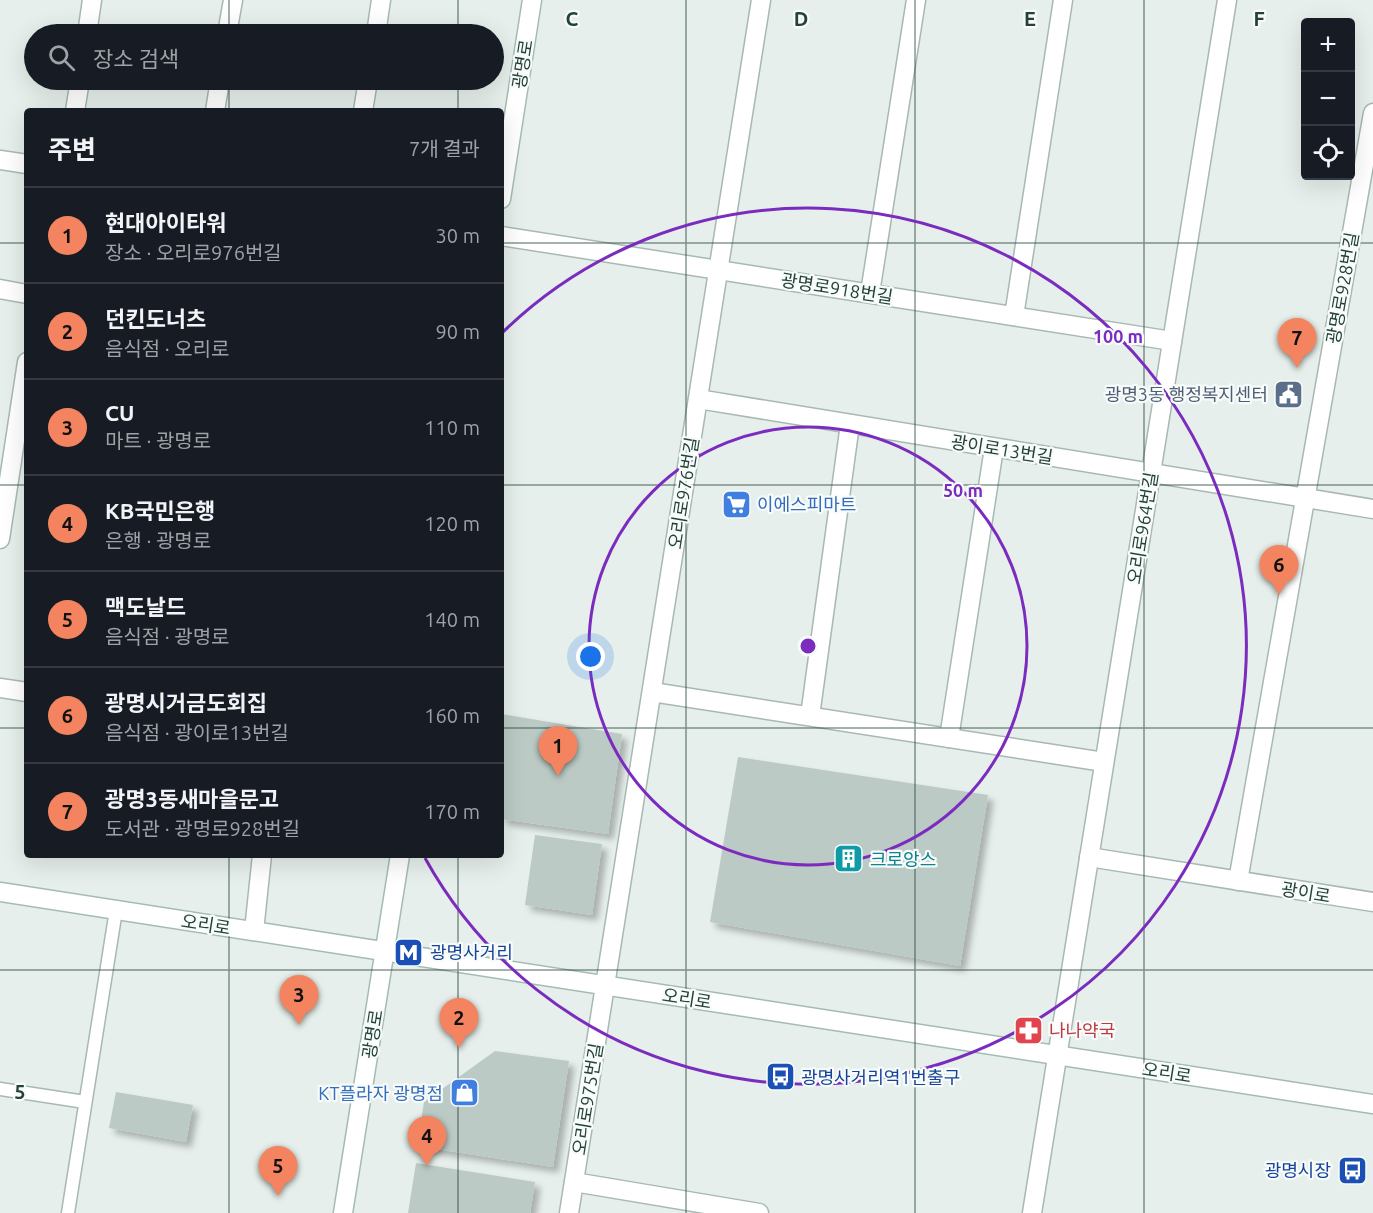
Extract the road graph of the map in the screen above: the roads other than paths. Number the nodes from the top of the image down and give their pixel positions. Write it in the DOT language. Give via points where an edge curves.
graph roads {
  1 [pos="92,0"];
  2 [pos="233,0"];
  3 [pos="381,0"];
  4 [pos="532,0"];
  5 [pos="761,0"];
  6 [pos="916,0"];
  7 [pos="1063,0"];
  8 [pos="1227,0"];
  9 [pos="88,24"];
  10 [pos="229,24"];
  11 [pos="377,24"];
  12 [pos="78,90"];
  13 [pos="218,90"];
  14 [pos="366,90"];
  15 [pos="75,108"];
  16 [pos="215,108"];
  17 [pos="363,108"];
  18 [pos="1373,113"];
  19 [pos="0,160"];
  20 [pos="24,164"];
  21 [pos="504,180"];
  22 [pos="504,236"];
  23 [pos="718,270"];
  24 [pos="0,289"];
  25 [pos="24,293"];
  26 [pos="870,293"];
  27 [pos="1014,316"];
  28 [pos="1172,341"];
  29 [pos="24,382"];
  30 [pos="698,399"];
  31 [pos="850,424"];
  32 [pos="994,448"];
  33 [pos="1151,473"];
  34 [pos="1305,498"];
  35 [pos="1373,509"];
  36 [pos="0,539"];
  37 [pos="0,688"];
  38 [pos="24,692"];
  39 [pos="652,692"];
  40 [pos="810,717"];
  41 [pos="949,738"];
  42 [pos="1104,762"];
  43 [pos="1089,857"];
  44 [pos="262,858"];
  45 [pos="400,858"];
  46 [pos="1238,881"];
  47 [pos="0,892"];
  48 [pos="1373,902"];
  49 [pos="116,910"];
  50 [pos="254,931"];
  51 [pos="386,951"];
  52 [pos="605,985"];
  53 [pos="1056,1056"];
  54 [pos="0,1089"];
  55 [pos="86,1102"];
  56 [pos="1373,1104"];
  57 [pos="574,1182"];
  58 [pos="731,1211"];
  59 [pos="68,1213"];
  60 [pos="343,1213"];
  61 [pos="569,1213"];
  62 [pos="759,1213"];
  63 [pos="1032,1213"];
  1 -- 9 [label="street"];
  2 -- 10 [label="street"];
  3 -- 11 [label="street"];
  4 -- 21 [label="street, 광명로"];
  5 -- 23 [label="street, 오리로976번길"];
  6 -- 26 [label="street"];
  7 -- 27 [label="street"];
  8 -- 28 [label="street, 오리로964번길"];
  12 -- 15 [label="street"];
  13 -- 16 [label="street"];
  14 -- 17 [label="street"];
  18 -- 34 [label="street, 광명로928번길"];
  19 -- 20 [label="street"];
  22 -- 23 [label="street, 광명로918번길"];
  23 -- 26 [label="street, 광명로918번길"];
  23 -- 30 [label="street, 오리로976번길"];
  24 -- 25 [label="street"];
  26 -- 27 [label="street, 광명로918번길"];
  27 -- 28 [label="street, 광명로918번길"];
  28 -- 33 [label="street, 오리로964번길"];
  29 -- 36 [label="street"];
  30 -- 31 [label="street, 광이로13번길"];
  30 -- 39 [label="street, 오리로976번길"];
  31 -- 32 [label="street, 광이로13번길"];
  31 -- 40 [label="street"];
  32 -- 33 [label="street, 광이로13번길"];
  32 -- 41 [label="street"];
  33 -- 34 [label="street, 광이로13번길"];
  33 -- 42 [label="street, 오리로964번길"];
  34 -- 35 [label="street, 광이로13번길"];
  34 -- 46 [label="street"];
  37 -- 38 [label="street"];
  39 -- 40 [label="street"];
  39 -- 52 [label="street, 오리로976번길"];
  40 -- 41 [label="street"];
  41 -- 42 [label="street"];
  42 -- 43 [label="street, 오리로964번길"];
  43 -- 46 [label="street, 광이로"];
  43 -- 53 [label="street, 오리로964번길"];
  44 -- 50 [label="street"];
  45 -- 51 [label="street, 광명로"];
  46 -- 48 [label="street, 광이로"];
  47 -- 49 [label="street, 오리로"];
  49 -- 50 [label="street, 오리로"];
  49 -- 55 [label="lane"];
  50 -- 51 [label="street, 오리로"];
  51 -- 52 [label="street, 오리로"];
  51 -- 60 [label="street, 광명로"];
  52 -- 53 [label="street, 오리로"];
  52 -- 57 [label="street, 오리로975번길"];
  53 -- 56 [label="street, 오리로"];
  53 -- 63 [label="street, 오리로964번길"];
  54 -- 55 [label="lane"];
  55 -- 59 [label="lane"];
  57 -- 58 [label="street"];
  57 -- 61 [label="street, 오리로975번길"];
  58 -- 62 [label="street"];
}
